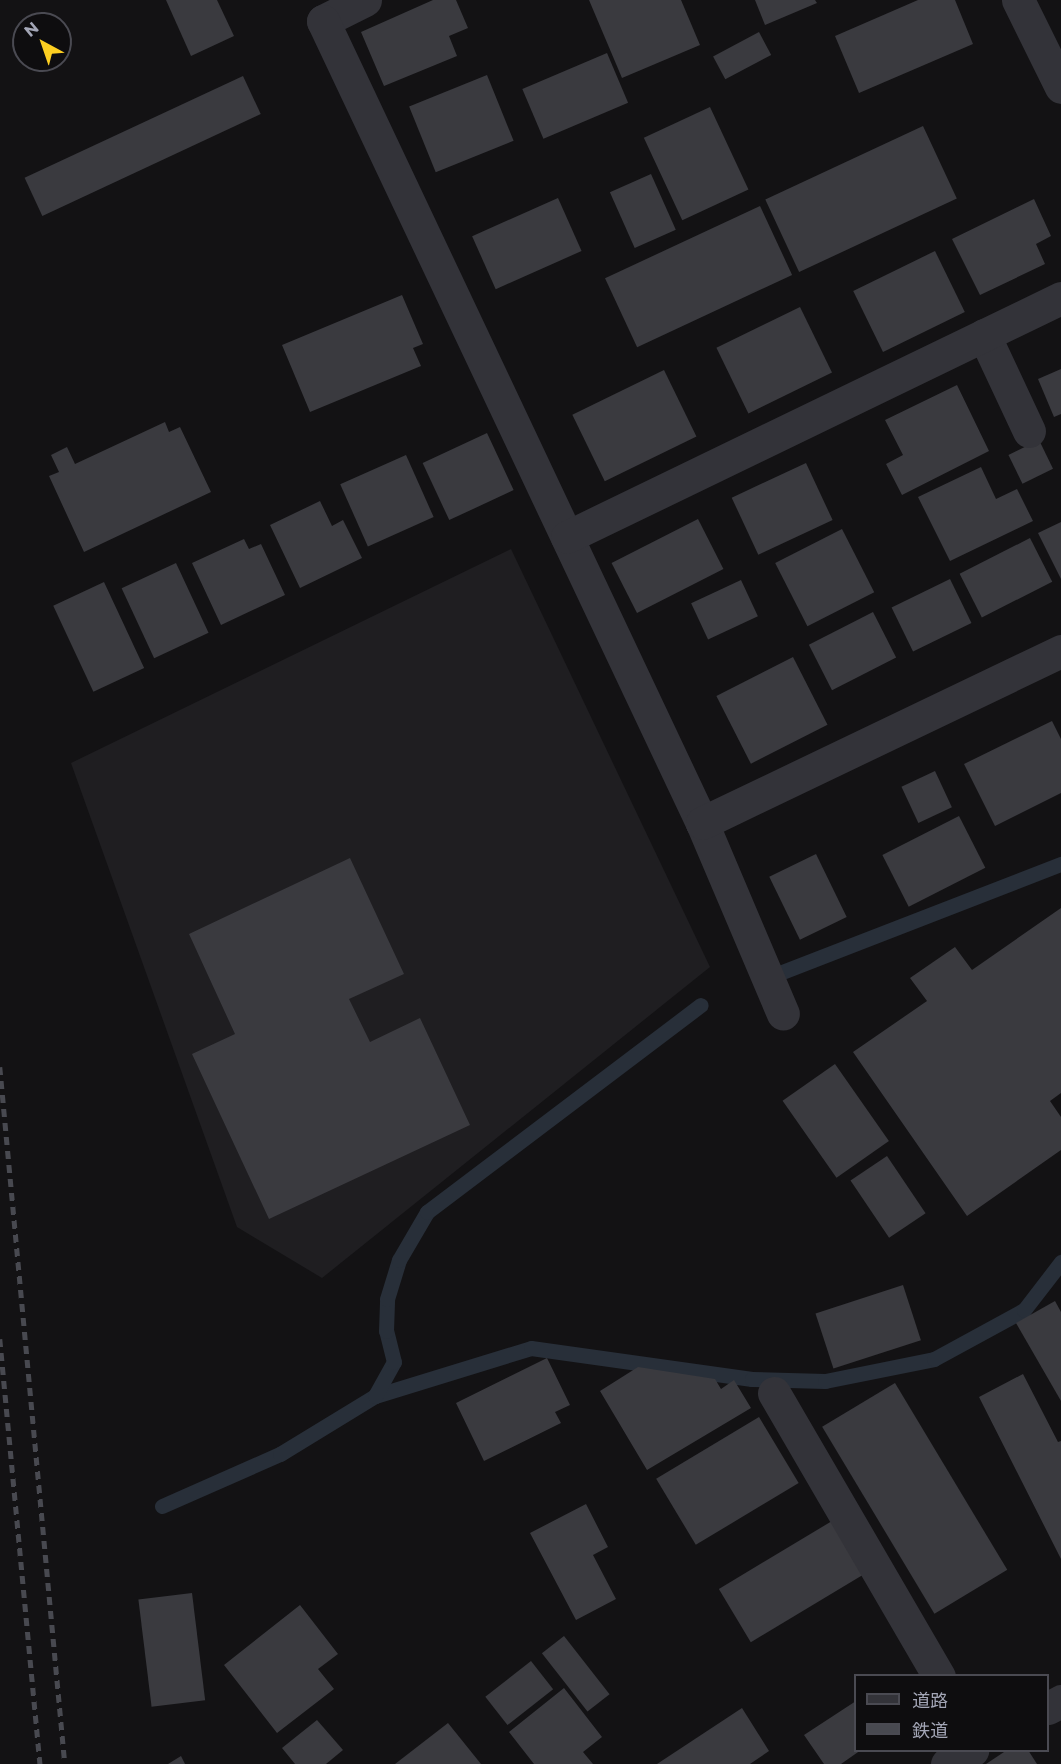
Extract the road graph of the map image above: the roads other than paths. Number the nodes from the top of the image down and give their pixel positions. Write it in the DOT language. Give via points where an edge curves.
graph roads {
  1 [pos="365,0"];
  2 [pos="1018,0"];
  3 [pos="1053,49"];
  4 [pos="1061,87"];
  5 [pos="1061,298"];
  6 [pos="984,335"];
  7 [pos="1029,431"];
  8 [pos="567,537"];
  9 [pos="1061,651"];
  10 [pos="702,823"];
  11 [pos="783,1014"];
  12 [pos="774,1393"];
  13 [pos="938,1674"];
  14 [pos="968,1752"];
  15 [pos="947,1764"];
  1 -- 8 [label="street" via="323,21"];
  2 -- 3 [label="street"];
  3 -- 4 [label="street"];
  5 -- 6 [label="street"];
  6 -- 7 [label="street"];
  6 -- 8 [label="street"];
  8 -- 10 [label="street"];
  9 -- 10 [label="street"];
  10 -- 11 [label="street"];
  12 -- 13 [label="street"];
  14 -- 15 [label="street"];
}
